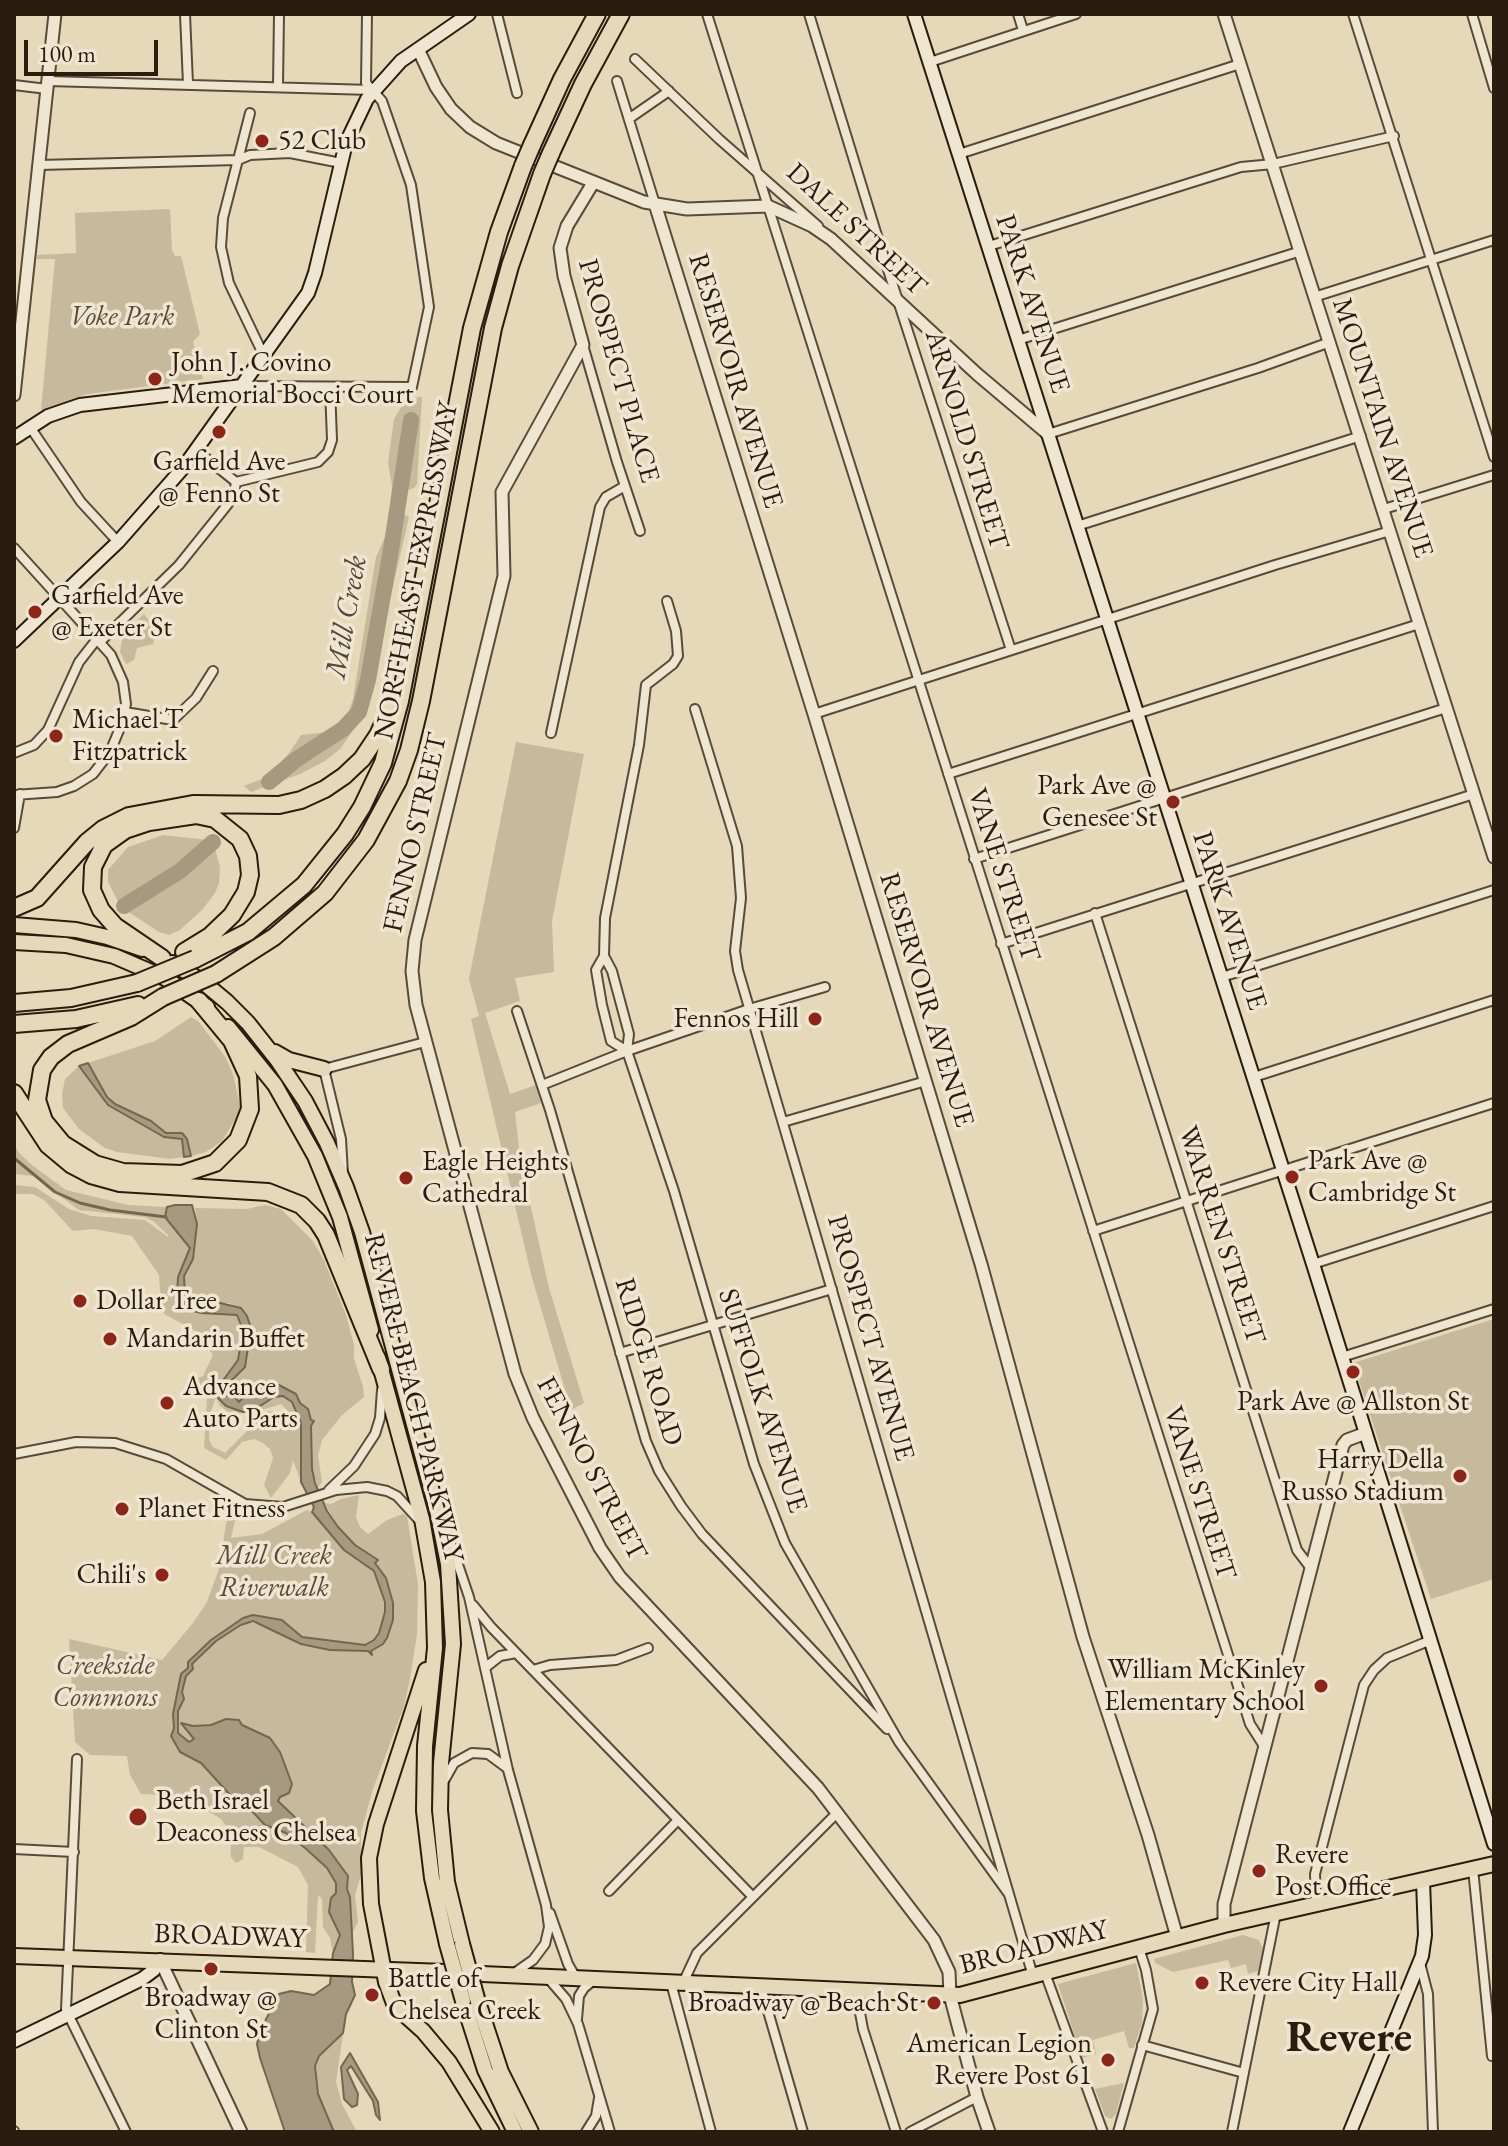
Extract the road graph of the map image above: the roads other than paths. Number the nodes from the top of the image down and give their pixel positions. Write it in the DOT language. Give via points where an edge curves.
graph roads {
  1 [pos="55,14"];
  2 [pos="185,14"];
  3 [pos="279,14"];
  4 [pos="367,14"];
  5 [pos="469,14"];
  6 [pos="497,14"];
  7 [pos="597,14"];
  8 [pos="621,14"];
  9 [pos="707,14"];
  10 [pos="809,14"];
  11 [pos="914,14"];
  12 [pos="1018,14"];
  13 [pos="1076,14"];
  14 [pos="1224,14"];
  15 [pos="1353,14"];
  16 [pos="1472,14"];
  17 [pos="1023,30"];
  18 [pos="418,49"];
  19 [pos="635,59"];
  20 [pos="930,62"];
  21 [pos="1240,64"];
  22 [pos="617,81"];
  23 [pos="188,84"];
  24 [pos="14,85"];
  25 [pos="48,85"];
  26 [pos="278,86"];
  27 [pos="1494,88"];
  28 [pos="373,90"];
  29 [pos="669,91"];
  30 [pos="517,93"];
  31 [pos="250,113"];
  32 [pos="630,118"];
  33 [pos="1394,136"];
  34 [pos="959,154"];
  35 [pos="238,160"];
  36 [pos="341,163"];
  37 [pos="1273,164"];
  38 [pos="39,165"];
  39 [pos="757,172"];
  40 [pos="593,183"];
  41 [pos="655,204"];
  42 [pos="768,206"];
  43 [pos="831,239"];
  44 [pos="1494,240"];
  45 [pos="989,246"];
  46 [pos="1301,251"];
  47 [pos="1433,258"];
  48 [pos="1314,297"];
  49 [pos="900,303"];
  50 [pos="1018,340"];
  51 [pos="1330,342"];
  52 [pos="583,345"];
  53 [pos="264,356"];
  54 [pos="242,386"];
  55 [pos="330,387"];
  56 [pos="14,395"];
  57 [pos="30,427"];
  58 [pos="1048,434"];
  59 [pos="1361,436"];
  60 [pos="14,438"];
  61 [pos="196,450"];
  62 [pos="1494,457"];
  63 [pos="1494,475"];
  64 [pos="236,482"];
  65 [pos="625,486"];
  66 [pos="1384,509"];
  67 [pos="1077,526"];
  68 [pos="640,531"];
  69 [pos="1390,531"];
  70 [pos="118,542"];
  71 [pos="14,548"];
  72 [pos="59,598"];
  73 [pos="667,601"];
  74 [pos="1106,619"];
  75 [pos="1419,624"];
  76 [pos="14,641"];
  77 [pos="99,641"];
  78 [pos="1011,650"];
  79 [pos="213,671"];
  80 [pos="406,674"];
  81 [pos="917,680"];
  82 [pos="1446,708"];
  83 [pos="695,709"];
  84 [pos="125,712"];
  85 [pos="1137,712"];
  86 [pos="814,714"];
  87 [pos="551,733"];
  88 [pos="14,753"];
  89 [pos="948,774"];
  90 [pos="17,794"];
  91 [pos="1474,794"];
  92 [pos="1164,799"];
  93 [pos="14,828"];
  94 [pos="1494,857"];
  95 [pos="974,859"];
  96 [pos="1191,883"];
  97 [pos="1494,890"];
  98 [pos="14,908"];
  99 [pos="1095,913"];
  100 [pos="14,925"];
  101 [pos="14,942"];
  102 [pos="1001,944"];
  103 [pos="190,956"];
  104 [pos="604,956"];
  105 [pos="162,958"];
  106 [pos="1222,977"];
  107 [pos="825,987"];
  108 [pos="163,997"];
  109 [pos="1494,1000"];
  110 [pos="199,1001"];
  111 [pos="14,1003"];
  112 [pos="749,1009"];
  113 [pos="517,1011"];
  114 [pos="14,1024"];
  115 [pos="425,1042"];
  116 [pos="268,1047"];
  117 [pos="627,1051"];
  118 [pos="324,1069"];
  119 [pos="1254,1077"];
  120 [pos="926,1081"];
  121 [pos="542,1085"];
  122 [pos="14,1093"];
  123 [pos="1494,1103"];
  124 [pos="783,1122"];
  125 [pos="1283,1171"];
  126 [pos="343,1179"];
  127 [pos="1187,1201"];
  128 [pos="1494,1206"];
  129 [pos="1093,1231"];
  130 [pos="1313,1264"];
  131 [pos="832,1289"];
  132 [pos="1494,1309"];
  133 [pos="714,1325"];
  134 [pos="620,1353"];
  135 [pos="1342,1357"];
  136 [pos="381,1369"];
  137 [pos="1366,1433"];
  138 [pos="14,1454"];
  139 [pos="429,1478"];
  140 [pos="325,1493"];
  141 [pos="426,1534"];
  142 [pos="1310,1567"];
  143 [pos="469,1597"];
  144 [pos="435,1631"];
  145 [pos="1431,1640"];
  146 [pos="648,1648"];
  147 [pos="516,1653"];
  148 [pos="486,1667"];
  149 [pos="533,1670"];
  150 [pos="899,1742"];
  151 [pos="1264,1746"];
  152 [pos="77,1759"];
  153 [pos="508,1770"];
  154 [pos="440,1803"];
  155 [pos="838,1812"];
  156 [pos="678,1820"];
  157 [pos="1494,1844"];
  158 [pos="14,1849"];
  159 [pos="74,1852"];
  160 [pos="1494,1864"];
  161 [pos="1473,1869"];
  162 [pos="1423,1881"];
  163 [pos="609,1891"];
  164 [pos="753,1897"];
  165 [pos="1013,1900"];
  166 [pos="1316,1904"];
  167 [pos="546,1905"];
  168 [pos="1276,1913"];
  169 [pos="1224,1925"];
  170 [pos="1177,1937"];
  171 [pos="454,1944"];
  172 [pos="1139,1948"];
  173 [pos="14,1956"];
  174 [pos="67,1958"];
  175 [pos="160,1960"];
  176 [pos="1420,1962"];
  177 [pos="384,1969"];
  178 [pos="445,1972"];
  179 [pos="482,1974"];
  180 [pos="1039,1974"];
  181 [pos="511,1975"];
  182 [pos="546,1977"];
  183 [pos="576,1978"];
  184 [pos="595,1979"];
  185 [pos="677,1983"];
  186 [pos="761,1987"];
  187 [pos="856,1991"];
  188 [pos="950,1995"];
  189 [pos="471,2001"];
  190 [pos="68,2015"];
  191 [pos="578,2024"];
  192 [pos="14,2041"];
  193 [pos="1142,2045"];
  194 [pos="1492,2056"];
  195 [pos="1244,2073"];
  196 [pos="599,2093"];
  197 [pos="977,2097"];
  198 [pos="521,2115"];
  199 [pos="126,2132"];
  200 [pos="241,2132"];
  201 [pos="492,2132"];
  202 [pos="515,2132"];
  203 [pos="531,2132"];
  204 [pos="538,2132"];
  205 [pos="586,2132"];
  206 [pos="610,2132"];
  207 [pos="711,2132"];
  208 [pos="803,2132"];
  209 [pos="896,2132"];
  210 [pos="910,2132"];
  211 [pos="989,2132"];
  212 [pos="1103,2132"];
  213 [pos="1118,2132"];
  214 [pos="1232,2132"];
  215 [pos="1350,2132"];
  216 [pos="1433,2132"];
  1 -- 25 [label="street"];
  2 -- 23 [label="street"];
  3 -- 26 [label="street"];
  4 -- 28 [label="street" via="366,78"];
  5 -- 18 [label="main road"];
  6 -- 30 [label="street"];
  7 -- 80 [label="highway, NORTHEAST EXPRESSWAY, bridge" via="532,145 492,253 472,328"];
  8 -- 108 [label="highway, NORTHEAST EXPRESSWAY, bridge" via="551,153 513,256 493,328 420,709 398,781 366,840 325,893 274,937 216,974"];
  9 -- 39 [label="street, VANE STREET"];
  10 -- 49 [label="street, ARNOLD STREET"];
  11 -- 20 [label="main road, PARK AVENUE"];
  12 -- 17 [label="street"];
  13 -- 17 [label="street"];
  14 -- 21 [label="street, MOUNTAIN AVENUE"];
  15 -- 33 [label="street"];
  16 -- 27 [label="street"];
  17 -- 20 [label="street"];
  18 -- 28 [label="main road"];
  18 -- 40 [label="street" via="442,98 470,127"];
  19 -- 29 [label="street, DALE STREET"];
  20 -- 34 [label="main road, PARK AVENUE"];
  21 -- 34 [label="street"];
  21 -- 37 [label="street, MOUNTAIN AVENUE"];
  22 -- 32 [label="street, RESERVOIR AVENUE"];
  23 -- 25 [label="street"];
  23 -- 26 [label="street"];
  24 -- 25 [label="street"];
  25 -- 38 [label="street"];
  26 -- 28 [label="street"];
  28 -- 36 [label="main road" via="353,124"];
  28 -- 55 [label="street" via="382,101 412,191 429,307 412,387"];
  29 -- 32 [label="street"];
  29 -- 39 [label="street, DALE STREET"];
  31 -- 35 [label="street"];
  32 -- 41 [label="street, RESERVOIR AVENUE"];
  33 -- 37 [label="street"];
  33 -- 47 [label="street"];
  34 -- 45 [label="main road, PARK AVENUE"];
  35 -- 36 [label="street" via="290,153"];
  35 -- 38 [label="street"];
  35 -- 53 [label="street" via="220,233 222,256 229,283"];
  36 -- 53 [label="main road" via="312,284"];
  37 -- 45 [label="street" via="1241,167"];
  37 -- 46 [label="street, MOUNTAIN AVENUE"];
  38 -- 56 [label="street"];
  39 -- 42 [label="street, VANE STREET"];
  39 -- 43 [label="street, DALE STREET"];
  40 -- 41 [label="street"];
  40 -- 52 [label="street, PROSPECT PLACE" via="565,229 560,248"];
  41 -- 42 [label="street" via="687,209"];
  41 -- 86 [label="street, RESERVOIR AVENUE"];
  42 -- 43 [label="street"];
  42 -- 81 [label="street, VANE STREET"];
  43 -- 49 [label="street, DALE STREET"];
  44 -- 47 [label="street"];
  45 -- 50 [label="main road, PARK AVENUE"];
  46 -- 48 [label="street, MOUNTAIN AVENUE"];
  46 -- 50 [label="street"];
  47 -- 48 [label="street"];
  47 -- 62 [label="street"];
  48 -- 51 [label="street, MOUNTAIN AVENUE"];
  49 -- 58 [label="street, DALE STREET"];
  49 -- 78 [label="street, ARNOLD STREET"];
  50 -- 58 [label="main road, PARK AVENUE"];
  51 -- 58 [label="street"];
  51 -- 59 [label="street, MOUNTAIN AVENUE"];
  52 -- 65 [label="street, PROSPECT PLACE"];
  52 -- 115 [label="street, FENNO STREET" via="501,498 503,581 413,948 413,991"];
  53 -- 54 [label="main road"];
  54 -- 55 [label="street"];
  54 -- 57 [label="main road" via="92,402"];
  54 -- 61 [label="main road"];
  55 -- 64 [label="street" via="332,443 326,455 318,462"];
  57 -- 60 [label="main road"];
  57 -- 70 [label="street" via="81,502"];
  58 -- 67 [label="main road, PARK AVENUE"];
  59 -- 66 [label="street, MOUNTAIN AVENUE"];
  59 -- 67 [label="street"];
  61 -- 64 [label="street"];
  61 -- 70 [label="main road"];
  63 -- 66 [label="street"];
  64 -- 77 [label="street" via="228,504 179,565"];
  65 -- 68 [label="street, PROSPECT PLACE"];
  65 -- 87 [label="street" via="606,497 599,511"];
  66 -- 69 [label="street, MOUNTAIN AVENUE"];
  67 -- 74 [label="main road, PARK AVENUE"];
  69 -- 74 [label="street"];
  69 -- 75 [label="street, MOUNTAIN AVENUE"];
  70 -- 72 [label="main road"];
  71 -- 72 [label="street"];
  72 -- 76 [label="main road"];
  72 -- 77 [label="street"];
  73 -- 104 [label="street, SUFFOLK AVENUE" via="678,656 646,685 605,918"];
  74 -- 78 [label="street"];
  74 -- 85 [label="main road, PARK AVENUE"];
  75 -- 82 [label="street, MOUNTAIN AVENUE"];
  75 -- 85 [label="street"];
  77 -- 84 [label="street" via="119,671"];
  77 -- 88 [label="street" via="77,666 48,730 34,745"];
  78 -- 81 [label="street"];
  79 -- 84 [label="street" via="173,720"];
  80 -- 98 [label="highway" via="373,743 333,785 279,805 193,804 129,816 87,842 43,894"];
  80 -- 103 [label="highway, NORTHEAST EXPRESSWAY" via="383,763 335,848 268,917 241,936"];
  81 -- 86 [label="street"];
  81 -- 89 [label="street, VANE STREET"];
  82 -- 91 [label="street, MOUNTAIN AVENUE"];
  82 -- 92 [label="street"];
  83 -- 112 [label="street, PROSPECT AVENUE" via="737,846 741,898 735,951"];
  84 -- 90 [label="street" via="108,756 93,774 57,792"];
  85 -- 89 [label="street"];
  85 -- 92 [label="main road, PARK AVENUE"];
  86 -- 120 [label="street, RESERVOIR AVENUE"];
  89 -- 95 [label="street, VANE STREET"];
  90 -- 93 [label="street"];
  91 -- 94 [label="street, MOUNTAIN AVENUE"];
  91 -- 96 [label="street"];
  92 -- 95 [label="street"];
  92 -- 96 [label="main road, PARK AVENUE"];
  95 -- 102 [label="street, VANE STREET"];
  96 -- 99 [label="street"];
  96 -- 106 [label="main road, PARK AVENUE"];
  97 -- 106 [label="street"];
  99 -- 102 [label="street"];
  99 -- 127 [label="street, WARREN STREET"];
  100 -- 105 [label="main road, REVERE BEACH PARKWAY" via="91,933"];
  101 -- 110 [label="main road, REVERE BEACH PARKWAY" via="107,954 154,973"];
  102 -- 129 [label="street, VANE STREET"];
  103 -- 105 [label="highway" via="232,915 250,875 244,847 233,831 196,815 125,830 104,845 93,867 92,890 101,910"];
  103 -- 111 [label="highway, NORTHEAST EXPRESSWAY, bridge" via="137,983 71,998"];
  104 -- 117 [label="street, SUFFOLK AVENUE" via="629,1034"];
  104 -- 117 [label="street, SUFFOLK AVENUE" via="596,970 602,1005 611,1041"];
  105 -- 116 [label="main road, REVERE BEACH PARKWAY" via="216,992"];
  106 -- 119 [label="main road, PARK AVENUE"];
  107 -- 112 [label="street"];
  108 -- 110 [label="highway" via="68,1044 42,1070 37,1100 44,1121 63,1144 95,1164 123,1172 182,1174 215,1163 238,1140 250,1109 248,1076 232,1041"];
  108 -- 114 [label="highway, NORTHEAST EXPRESSWAY" via="92,1016"];
  109 -- 119 [label="street"];
  110 -- 136 [label="main road, REVERE BEACH PARKWAY" via="266,1072 315,1156 345,1233"];
  112 -- 117 [label="street"];
  112 -- 124 [label="street, PROSPECT AVENUE"];
  113 -- 121 [label="street, RIDGE ROAD"];
  115 -- 118 [label="street"];
  115 -- 155 [label="street, FENNO STREET" via="517,1379 600,1548 638,1598"];
  116 -- 118 [label="main road" via="289,1060"];
  116 -- 126 [label="main road, REVERE BEACH PARKWAY" via="305,1101"];
  117 -- 121 [label="street"];
  117 -- 133 [label="street, SUFFOLK AVENUE"];
  118 -- 126 [label="street" via="341,1139"];
  119 -- 125 [label="main road, PARK AVENUE"];
  120 -- 124 [label="street"];
  120 -- 170 [label="street, RESERVOIR AVENUE" via="1083,1637"];
  121 -- 134 [label="street, RIDGE ROAD"];
  122 -- 136 [label="highway" via="48,1145 91,1175 120,1183 268,1192 301,1205 326,1235"];
  123 -- 125 [label="street"];
  124 -- 131 [label="street, PROSPECT AVENUE"];
  125 -- 127 [label="street"];
  125 -- 130 [label="main road, PARK AVENUE"];
  126 -- 139 [label="main road, REVERE BEACH PARKWAY"];
  127 -- 129 [label="street"];
  127 -- 142 [label="street, WARREN STREET" via="1297,1550"];
  128 -- 130 [label="street"];
  129 -- 151 [label="street, VANE STREET" via="1250,1724"];
  130 -- 135 [label="main road, PARK AVENUE"];
  131 -- 133 [label="street"];
  131 -- 165 [label="street, PROSPECT AVENUE"];
  132 -- 135 [label="street"];
  133 -- 134 [label="street"];
  133 -- 150 [label="street, SUFFOLK AVENUE" via="754,1464 785,1543"];
  134 -- 150 [label="street, RIDGE ROAD" via="646,1441 681,1506"];
  135 -- 137 [label="main road, PARK AVENUE"];
  136 -- 140 [label="street" via="382,1406 375,1434 354,1466"];
  136 -- 141 [label="main road, REVERE BEACH PARKWAY"];
  137 -- 142 [label="street" via="1343,1445"];
  137 -- 145 [label="main road, PARK AVENUE"];
  138 -- 140 [label="street" via="71,1442 115,1443 166,1459 245,1504 283,1507"];
  139 -- 143 [label="street, REVERE BEACH PARKWAY"];
  139 -- 154 [label="main road, REVERE BEACH PARKWAY" via="446,1548 452,1612"];
  140 -- 141 [label="street" via="359,1487 387,1491 408,1506"];
  141 -- 144 [label="main road, REVERE BEACH PARKWAY"];
  142 -- 151 [label="street"];
  143 -- 147 [label="street"];
  143 -- 148 [label="street, REVERE BEACH PARKWAY"];
  144 -- 171 [label="main road, REVERE BEACH PARKWAY" via="424,1811 433,1887"];
  144 -- 177 [label="main road" via="370,1851 370,1898"];
  145 -- 157 [label="main road, PARK AVENUE"];
  145 -- 166 [label="street" via="1387,1658 1364,1685 1315,1876"];
  146 -- 149 [label="street" via="616,1660"];
  147 -- 148 [label="street" via="502,1654"];
  147 -- 149 [label="street"];
  148 -- 153 [label="street, REVERE BEACH PARKWAY"];
  149 -- 156 [label="street"];
  150 -- 165 [label="street, SUFFOLK AVENUE"];
  151 -- 169 [label="street" via="1224,1904"];
  152 -- 159 [label="street"];
  153 -- 154 [label="street, REVERE BEACH PARKWAY" via="488,1754 461,1757 449,1770"];
  153 -- 167 [label="street, REVERE BEACH PARKWAY"];
  154 -- 171 [label="main road, REVERE BEACH PARKWAY"];
  155 -- 164 [label="street"];
  155 -- 188 [label="street, FENNO STREET" via="934,1940 949,1972"];
  156 -- 163 [label="street"];
  156 -- 164 [label="street"];
  158 -- 159 [label="street"];
  159 -- 174 [label="street"];
  160 -- 161 [label="main road, BROADWAY"];
  161 -- 162 [label="main road, BROADWAY"];
  161 -- 194 [label="street"];
  162 -- 166 [label="main road, BROADWAY"];
  162 -- 176 [label="main road"];
  164 -- 185 [label="street" via="697,1953"];
  165 -- 180 [label="street, PROSPECT AVENUE"];
  166 -- 168 [label="main road, BROADWAY"];
  167 -- 181 [label="street, REVERE BEACH PARKWAY" via="545,1944"];
  167 -- 183 [label="street, REVERE BEACH PARKWAY"];
  168 -- 169 [label="main road, BROADWAY"];
  168 -- 195 [label="street"];
  169 -- 170 [label="main road, BROADWAY"];
  170 -- 172 [label="main road, BROADWAY"];
  171 -- 189 [label="main road, REVERE BEACH PARKWAY, bridge"];
  172 -- 180 [label="main road, BROADWAY"];
  172 -- 193 [label="street" via="1153,2009"];
  173 -- 174 [label="main road, BROADWAY"];
  174 -- 175 [label="main road, BROADWAY"];
  174 -- 190 [label="street"];
  175 -- 177 [label="main road, BROADWAY"];
  175 -- 190 [label="main road" via="142,1979"];
  175 -- 200 [label="street"];
  176 -- 215 [label="main road"];
  176 -- 216 [label="street" via="1428,1994"];
  177 -- 178 [label="main road, BROADWAY"];
  177 -- 201 [label="main road" via="397,2008 449,2062"];
  179 -- 181 [label="main road, BROADWAY"];
  180 -- 188 [label="main road, BROADWAY"];
  180 -- 212 [label="street, PROSPECT AVENUE"];
  181 -- 182 [label="main road, BROADWAY"];
  182 -- 183 [label="main road, BROADWAY"];
  182 -- 191 [label="street" via="564,1996"];
  183 -- 184 [label="main road, BROADWAY"];
  184 -- 185 [label="main road, BROADWAY"];
  184 -- 191 [label="street" via="579,1996"];
  185 -- 186 [label="main road, BROADWAY"];
  185 -- 207 [label="street"];
  186 -- 187 [label="main road, BROADWAY"];
  186 -- 208 [label="street"];
  187 -- 188 [label="main road, BROADWAY"];
  187 -- 209 [label="street"];
  188 -- 197 [label="street, FENNO STREET"];
  189 -- 198 [label="main road, REVERE BEACH PARKWAY"];
  189 -- 202 [label="main road, REVERE BEACH PARKWAY" via="485,2070"];
  190 -- 192 [label="main road"];
  190 -- 199 [label="street"];
  191 -- 196 [label="street"];
  193 -- 195 [label="street"];
  193 -- 213 [label="street"];
  195 -- 214 [label="street"];
  196 -- 205 [label="street" via="596,2116"];
  196 -- 206 [label="street"];
  197 -- 210 [label="street"];
  197 -- 211 [label="street, FENNO STREET"];
  198 -- 203 [label="main road, REVERE BEACH PARKWAY"];
  198 -- 204 [label="street, REVERE BEACH PARKWAY"];
}
